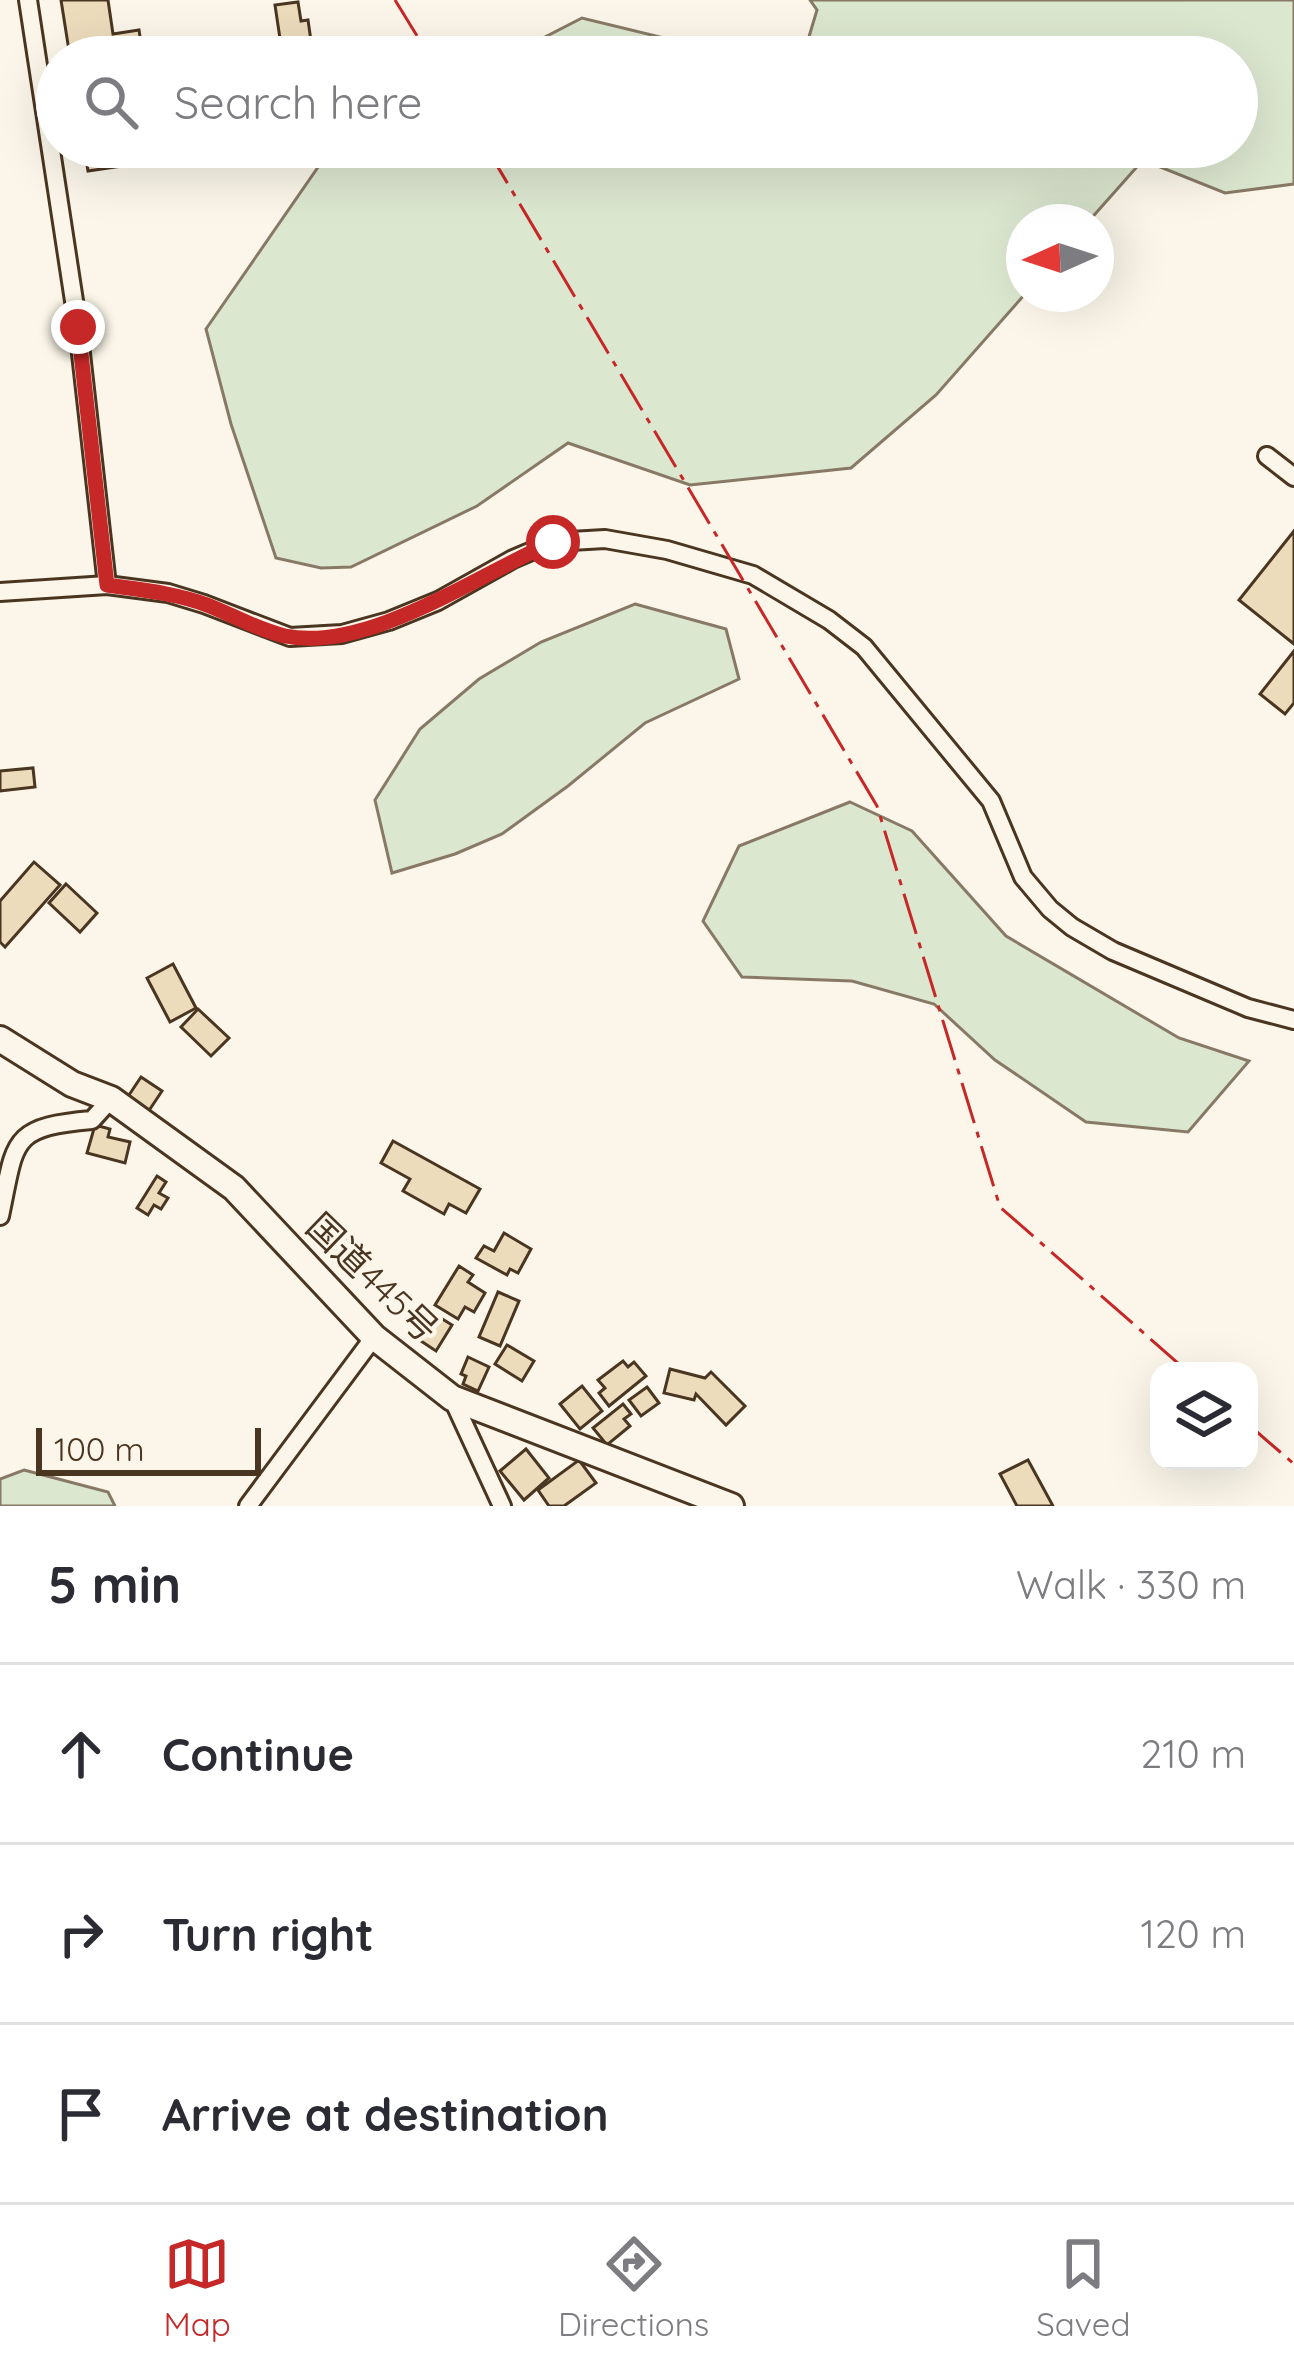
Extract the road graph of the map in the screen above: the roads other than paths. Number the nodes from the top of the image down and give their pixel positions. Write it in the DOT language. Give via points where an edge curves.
graph roads {
  1 [pos="28,0"];
  2 [pos="36,52"];
  3 [pos="54,168"];
  4 [pos="1267,456"];
  5 [pos="1294,477"];
  6 [pos="107,585"];
  7 [pos="0,592"];
  8 [pos="1294,1020"];
  9 [pos="0,1039"];
  10 [pos="111,1099"];
  11 [pos="0,1216"];
  12 [pos="374,1336"];
  13 [pos="452,1398"];
  14 [pos="248,1506"];
  15 [pos="502,1506"];
  16 [pos="731,1506"];
  1 -- 2 [label="street"];
  3 -- 6 [label="street"];
  4 -- 5 [label="street"];
  6 -- 7 [label="street"];
  6 -- 8 [label="street" via="186,598 290,637 389,621 553,542 604,539 753,575 864,646 991,801 1023,877 1072,928 1248,1008"];
  9 -- 10 [label="highway, 国道445号"];
  10 -- 11 [label="street" via="92,1120 52,1123 23,1138"];
  10 -- 12 [label="highway, 国道445号" via="234,1188"];
  12 -- 13 [label="highway, 国道445号"];
  12 -- 14 [label="street"];
  13 -- 15 [label="street"];
  13 -- 16 [label="highway, 国道445号"];
}
